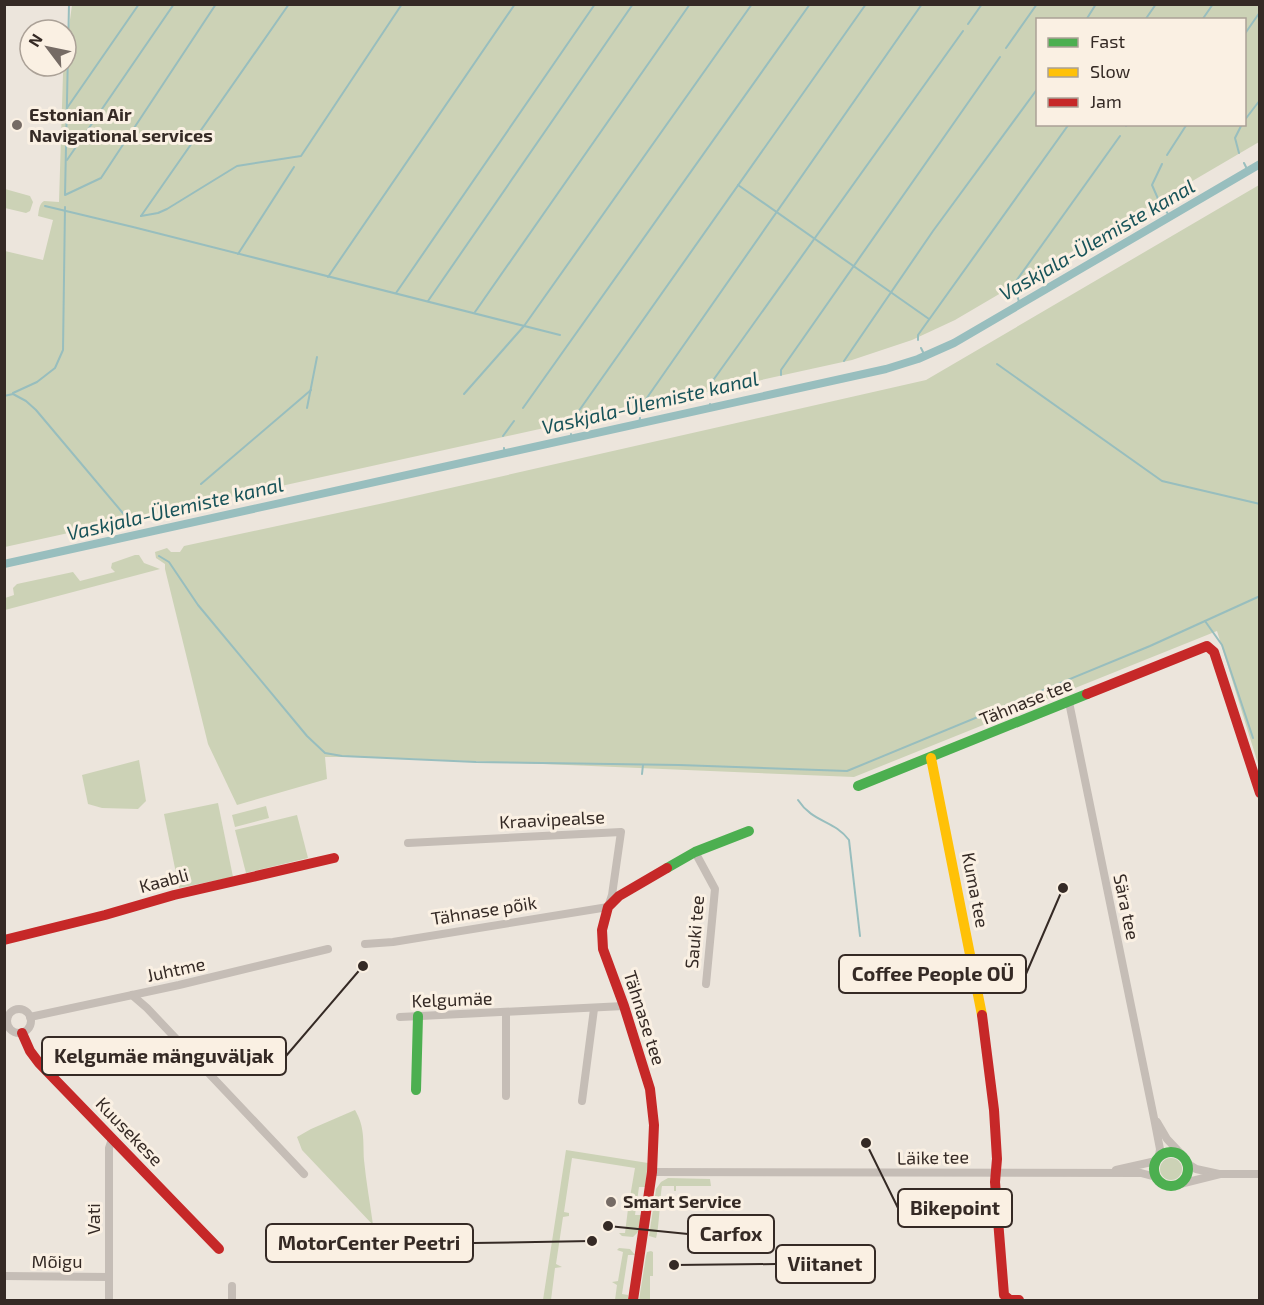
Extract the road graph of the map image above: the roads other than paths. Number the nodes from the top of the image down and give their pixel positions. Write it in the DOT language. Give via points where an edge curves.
graph roads {
  1 [pos="1069,702"];
  2 [pos="932,758"];
  3 [pos="858,786"];
  4 [pos="1260,793"];
  5 [pos="748,831"];
  6 [pos="408,843"];
  7 [pos="694,852"];
  8 [pos="334,858"];
  9 [pos="608,907"];
  10 [pos="4,940"];
  11 [pos="366,944"];
  12 [pos="328,949"];
  13 [pos="706,984"];
  14 [pos="132,995"];
  15 [pos="624,1006"];
  16 [pos="594,1009"];
  17 [pos="7,1011"];
  18 [pos="506,1012"];
  19 [pos="418,1016"];
  20 [pos="30,1017"];
  21 [pos="400,1017"];
  22 [pos="22,1033"];
  23 [pos="416,1090"];
  24 [pos="506,1096"];
  25 [pos="582,1101"];
  26 [pos="1154,1118"];
  27 [pos="112,1139"];
  28 [pos="1157,1159"];
  29 [pos="1186,1160"];
  30 [pos="652,1172"];
  31 [pos="996,1173"];
  32 [pos="1106,1173"];
  33 [pos="304,1174"];
  34 [pos="1220,1174"];
  35 [pos="1260,1174"];
  36 [pos="1156,1178"];
  37 [pos="1180,1184"];
  38 [pos="219,1249"];
  39 [pos="4,1276"];
  40 [pos="109,1277"];
  41 [pos="232,1286"];
  42 [pos="109,1300"];
  43 [pos="232,1300"];
  44 [pos="633,1300"];
  45 [pos="1019,1300"];
  1 -- 2 [label="street, Tähnase tee"];
  1 -- 4 [label="street, Tähnase tee" via="1207,646 1214,652"];
  1 -- 26 [label="street, Sära tee"];
  2 -- 3 [label="street, Tähnase tee"];
  2 -- 31 [label="street, Kuma tee" via="982,1012 994,1110"];
  5 -- 7 [label="street"];
  6 -- 9 [label="street, Kraavipealse" via="621,831"];
  7 -- 9 [label="street" via="619,896"];
  7 -- 13 [label="street, Sauki tee" via="715,889"];
  8 -- 10 [label="street, Kaabli"];
  9 -- 11 [label="street, Tähnase põik"];
  9 -- 15 [label="street, Tähnase tee" via="601,939"];
  12 -- 14 [label="street, Juhtme"];
  14 -- 20 [label="street, Juhtme"];
  14 -- 33 [label="street"];
  15 -- 16 [label="street, Kelgumäe"];
  15 -- 30 [label="street, Tähnase tee" via="650,1089 654,1125"];
  16 -- 18 [label="street, Kelgumäe"];
  16 -- 25 [label="street"];
  17 -- 20 [label="street, Juhtme" via="19,1009"];
  17 -- 22 [label="street, Juhtme" via="8,1027"];
  18 -- 19 [label="street, Kelgumäe"];
  18 -- 24 [label="street, Kelgumäe"];
  19 -- 21 [label="street, Kelgumäe"];
  19 -- 23 [label="street"];
  20 -- 22 [label="street" via="29,1027"];
  22 -- 27 [label="street, Kuusekese" via="39,1063"];
  26 -- 28 [label="street, Sära tee" via="1160,1149"];
  26 -- 29 [label="street, Sära tee"];
  27 -- 38 [label="street, Kuusekese"];
  27 -- 40 [label="street, Vati"];
  28 -- 29 [label="street" via="1169,1152"];
  28 -- 32 [label="street, Läike tee"];
  28 -- 36 [label="street"];
  29 -- 34 [label="street" via="1196,1169"];
  29 -- 37 [label="street" via="1187,1176"];
  30 -- 31 [label="street, Läike tee"];
  30 -- 44 [label="street, Tähnase tee"];
  31 -- 32 [label="street, Läike tee"];
  31 -- 45 [label="street, Kuma tee" via="1004,1296"];
  32 -- 36 [label="street, Läike tee" via="1141,1173"];
  34 -- 35 [label="street"];
  34 -- 37 [label="street"];
  36 -- 37 [label="street" via="1169,1187"];
  39 -- 40 [label="street, Mõigu"];
  40 -- 42 [label="street, Vati"];
  41 -- 43 [label="street"];
}
